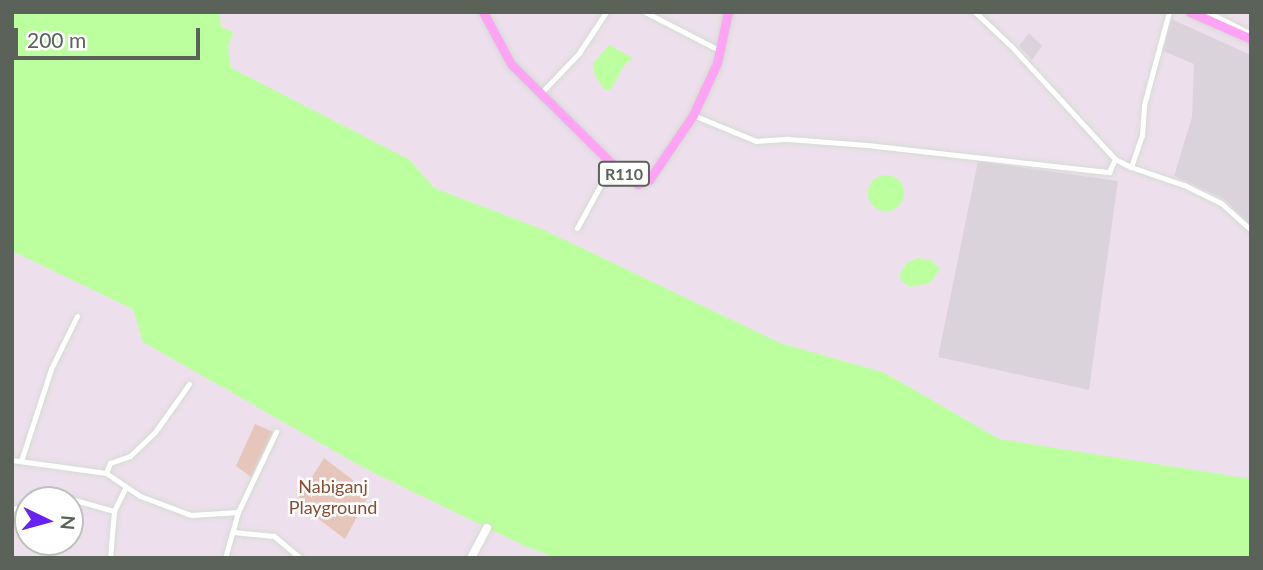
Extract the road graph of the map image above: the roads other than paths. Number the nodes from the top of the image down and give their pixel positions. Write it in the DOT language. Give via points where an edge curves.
graph roads {
  1 [pos="483,12"];
  2 [pos="606,12"];
  3 [pos="645,12"];
  4 [pos="728,12"];
  5 [pos="975,12"];
  6 [pos="1169,12"];
  7 [pos="1190,12"];
  8 [pos="1208,12"];
  9 [pos="1251,38"];
  10 [pos="721,51"];
  11 [pos="540,94"];
  12 [pos="694,115"];
  13 [pos="1115,159"];
  14 [pos="611,164"];
  15 [pos="1131,167"];
  16 [pos="576,228"];
  17 [pos="1251,230"];
  18 [pos="77,316"];
  19 [pos="189,384"];
  20 [pos="276,432"];
  21 [pos="12,460"];
  22 [pos="21,461"];
  23 [pos="106,473"];
  24 [pos="125,488"];
  25 [pos="84,503"];
  26 [pos="114,511"];
  27 [pos="238,512"];
  28 [pos="487,528"];
  29 [pos="233,532"];
  30 [pos="110,558"];
  31 [pos="225,558"];
  32 [pos="300,558"];
  33 [pos="471,558"];
  1 -- 11 [label="main road, R110" via="512,64"];
  2 -- 11 [label="street" via="579,52"];
  3 -- 10 [label="street"];
  4 -- 10 [label="main road, R110"];
  5 -- 13 [label="street"];
  6 -- 15 [label="street"];
  7 -- 9 [label="main road"];
  8 -- 9 [label="street"];
  10 -- 12 [label="main road, R110"];
  11 -- 14 [label="main road, R110"];
  12 -- 13 [label="street" via="755,141 867,145 1103,174"];
  12 -- 14 [label="main road, R110" via="644,184"];
  13 -- 15 [label="street"];
  14 -- 16 [label="street"];
  15 -- 17 [label="street" via="1221,203"];
  18 -- 22 [label="street" via="51,369"];
  19 -- 23 [label="street" via="155,432 130,456 110,463"];
  20 -- 27 [label="street"];
  21 -- 22 [label="street"];
  22 -- 23 [label="street"];
  23 -- 24 [label="street"];
  24 -- 26 [label="street"];
  24 -- 27 [label="street" via="191,515"];
  25 -- 26 [label="street"];
  26 -- 30 [label="street"];
  27 -- 29 [label="street"];
  28 -- 33 [label="main road"];
  29 -- 31 [label="street"];
  29 -- 32 [label="street" via="274,536"];
}
